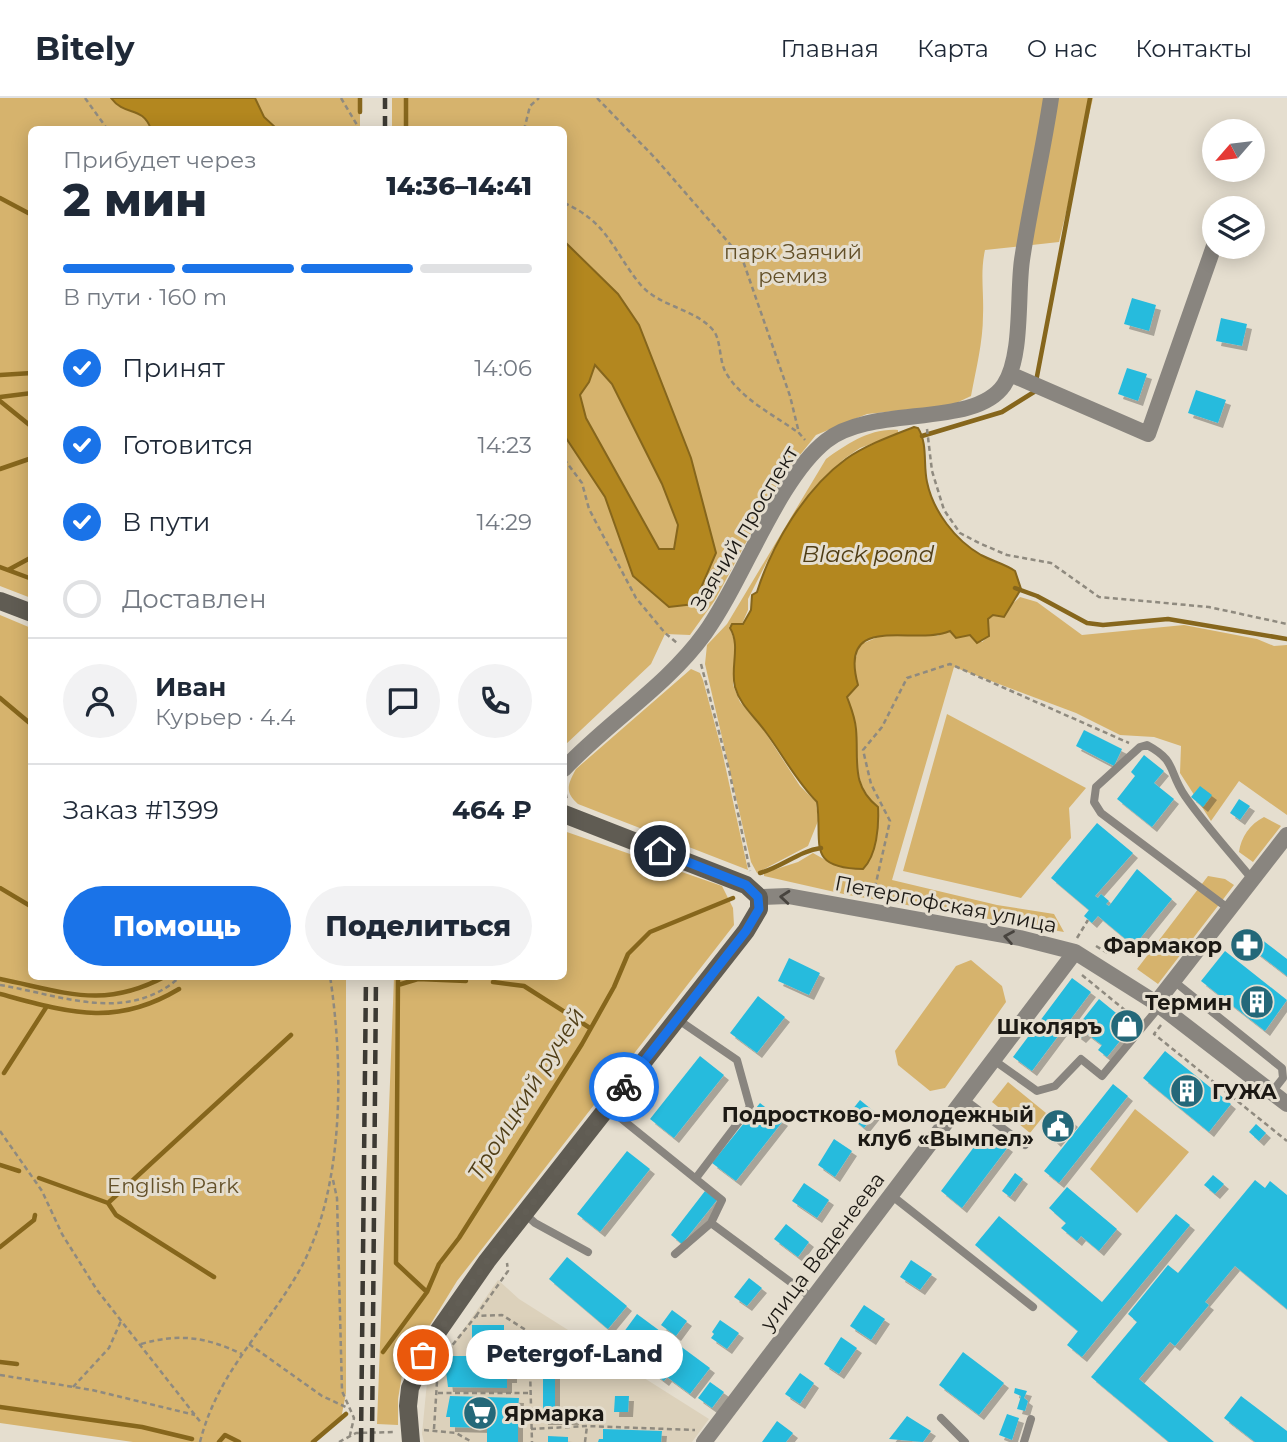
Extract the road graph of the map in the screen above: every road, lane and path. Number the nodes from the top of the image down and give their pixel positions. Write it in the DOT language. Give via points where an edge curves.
graph roads {
  1 [pos="85,98"];
  2 [pos="341,98"];
  3 [pos="539,98"];
  4 [pos="597,98"];
  5 [pos="1051,98"];
  6 [pos="105,126"];
  7 [pos="358,126"];
  8 [pos="525,126"];
  9 [pos="567,205"];
  10 [pos="1209,259"];
  11 [pos="1010,374"];
  12 [pos="928,430"];
  13 [pos="799,433"];
  14 [pos="815,451"];
  15 [pos="567,463"];
  16 [pos="0,601"];
  17 [pos="28,612"];
  18 [pos="1287,624"];
  19 [pos="690,652"];
  20 [pos="1140,747"];
  21 [pos="567,766"];
  22 [pos="567,815"];
  23 [pos="1287,835"];
  24 [pos="749,874"];
  25 [pos="1252,879"];
  26 [pos="758,897"];
  27 [pos="871,903"];
  28 [pos="1230,909"];
  29 [pos="1087,920"];
  30 [pos="1074,951"];
  31 [pos="176,980"];
  32 [pos="330,980"];
  33 [pos="1175,982"];
  34 [pos="0,985"];
  35 [pos="1162,1007"];
  36 [pos="677,1018"];
  37 [pos="1144,1026"];
  38 [pos="1154,1034"];
  39 [pos="995,1061"];
  40 [pos="1272,1092"];
  41 [pos="965,1100"];
  42 [pos="1287,1104"];
  43 [pos="608,1108"];
  44 [pos="0,1132"];
  45 [pos="1287,1142"];
  46 [pos="1024,1145"];
  47 [pos="332,1177"];
  48 [pos="696,1178"];
  49 [pos="891,1195"];
  50 [pos="524,1214"];
  51 [pos="711,1223"];
  52 [pos="588,1252"];
  53 [pos="675,1254"];
  54 [pos="812,1298"];
  55 [pos="1033,1307"];
  56 [pos="121,1321"];
  57 [pos="249,1344"];
  58 [pos="140,1345"];
  59 [pos="242,1354"];
  60 [pos="0,1376"];
  61 [pos="73,1387"];
  62 [pos="438,1393"];
  63 [pos="530,1393"];
  64 [pos="348,1408"];
  65 [pos="195,1415"];
  66 [pos="941,1418"];
  67 [pos="1031,1419"];
  68 [pos="202,1424"];
  69 [pos="587,1426"];
  70 [pos="434,1429"];
  71 [pos="531,1429"];
  72 [pos="350,1434"];
  73 [pos="409,1434"];
  74 [pos="709,1436"];
  75 [pos="200,1442"];
  76 [pos="338,1442"];
  77 [pos="472,1442"];
  78 [pos="532,1442"];
  79 [pos="585,1442"];
  80 [pos="965,1442"];
  81 [pos="1024,1442"];
  1 -- 6 [label="path"];
  2 -- 7 [label="path"];
  3 -- 8 [label="path" via="530,106"];
  4 -- 13 [label="path" via="742,258"];
  5 -- 11 [label="street" via="1022,257"];
  9 -- 13 [label="path" via="609,234 641,285 664,304 714,330 725,370 738,389"];
  10 -- 11 [label="street" via="1148,435"];
  11 -- 14 [label="street, Заячий проспект" via="1001,389 981,402 951,411 856,424"];
  12 -- 18 [label="path" via="932,471 944,510 960,533 1007,555 1051,563 1099,597 1209,607"];
  13 -- 14 [label="path"];
  14 -- 19 [label="street, Заячий проспект" via="781,500 723,607"];
  15 -- 19 [label="path" via="582,482 589,509 636,598 665,633"];
  16 -- 17 [label="main road"];
  19 -- 21 [label="street, Заячий проспект"];
  19 -- 24 [label="path" via="704,672"];
  20 -- 25 [label="lane" via="1147,745 1169,760 1184,795"];
  20 -- 27 [label="path" via="950,664 907,678 882,727 863,750 871,784 890,821"];
  20 -- 28 [label="lane" via="1097,787 1094,802 1101,813"];
  22 -- 26 [label="main road" via="746,885"];
  23 -- 25 [label="street"];
  25 -- 28 [label="street"];
  30 -- 26 [label="street, Петергофская улица, one-way" via="788,896"];
  26 -- 36 [label="main road" via="755,918"];
  28 -- 33 [label="street"];
  29 -- 30 [label="path"];
  30 -- 35 [label="street, Петергофская улица"];
  30 -- 37 [label="path"];
  30 -- 39 [label="street, улица Веденеева"];
  31 -- 34 [label="path" via="139,1001 100,1005"];
  32 -- 47 [label="path" via="338,1040"];
  33 -- 35 [label="street"];
  33 -- 40 [label="lane" via="1282,1068 1283,1078"];
  35 -- 37 [label="lane"];
  35 -- 38 [label="path"];
  35 -- 40 [label="street, Петергофская улица"];
  36 -- 43 [label="main road"];
  36 -- 48 [label="lane" via="737,1060 750,1107"];
  37 -- 38 [label="path"];
  37 -- 39 [label="lane" via="1102,1076 1081,1059 1055,1086 1037,1091"];
  38 -- 45 [label="path"];
  39 -- 41 [label="street, улица Веденеева"];
  40 -- 42 [label="street, Петергофская улица"];
  41 -- 46 [label="lane"];
  41 -- 49 [label="street, улица Веденеева"];
  43 -- 48 [label="lane"];
  43 -- 50 [label="main road"];
  44 -- 56 [label="path" via="43,1191 74,1255"];
  47 -- 57 [label="path" via="307,1257"];
  47 -- 64 [label="path" via="337,1198 339,1342"];
  48 -- 51 [label="lane" via="722,1200"];
  49 -- 54 [label="street, улица Веденеева"];
  49 -- 55 [label="lane"];
  50 -- 52 [label="lane"];
  50 -- 73 [label="main road" via="423,1355 410,1388"];
  51 -- 53 [label="lane"];
  51 -- 54 [label="lane"];
  54 -- 74 [label="street, улица Веденеева"];
  56 -- 58 [label="path"];
  56 -- 61 [label="path" via="109,1348"];
  57 -- 59 [label="path"];
  57 -- 64 [label="path" via="322,1396"];
  58 -- 59 [label="path" via="175,1337 206,1339"];
  58 -- 65 [label="path"];
  59 -- 68 [label="path" via="220,1385"];
  60 -- 61 [label="path"];
  61 -- 65 [label="path"];
  62 -- 63 [label="path"];
  62 -- 63 [label="path" via="438,1362 476,1316 502,1315 528,1332"];
  62 -- 70 [label="path"];
  63 -- 71 [label="path"];
  64 -- 72 [label="path" via="354,1418"];
  65 -- 68 [label="path"];
  66 -- 80 [label="lane"];
  67 -- 81 [label="lane"];
  68 -- 75 [label="path"];
  69 -- 71 [label="path"];
  69 -- 74 [label="path"];
  69 -- 79 [label="path"];
  70 -- 73 [label="path"];
  70 -- 77 [label="path"];
  71 -- 78 [label="path"];
  72 -- 73 [label="path"];
  72 -- 76 [label="path"];
}
